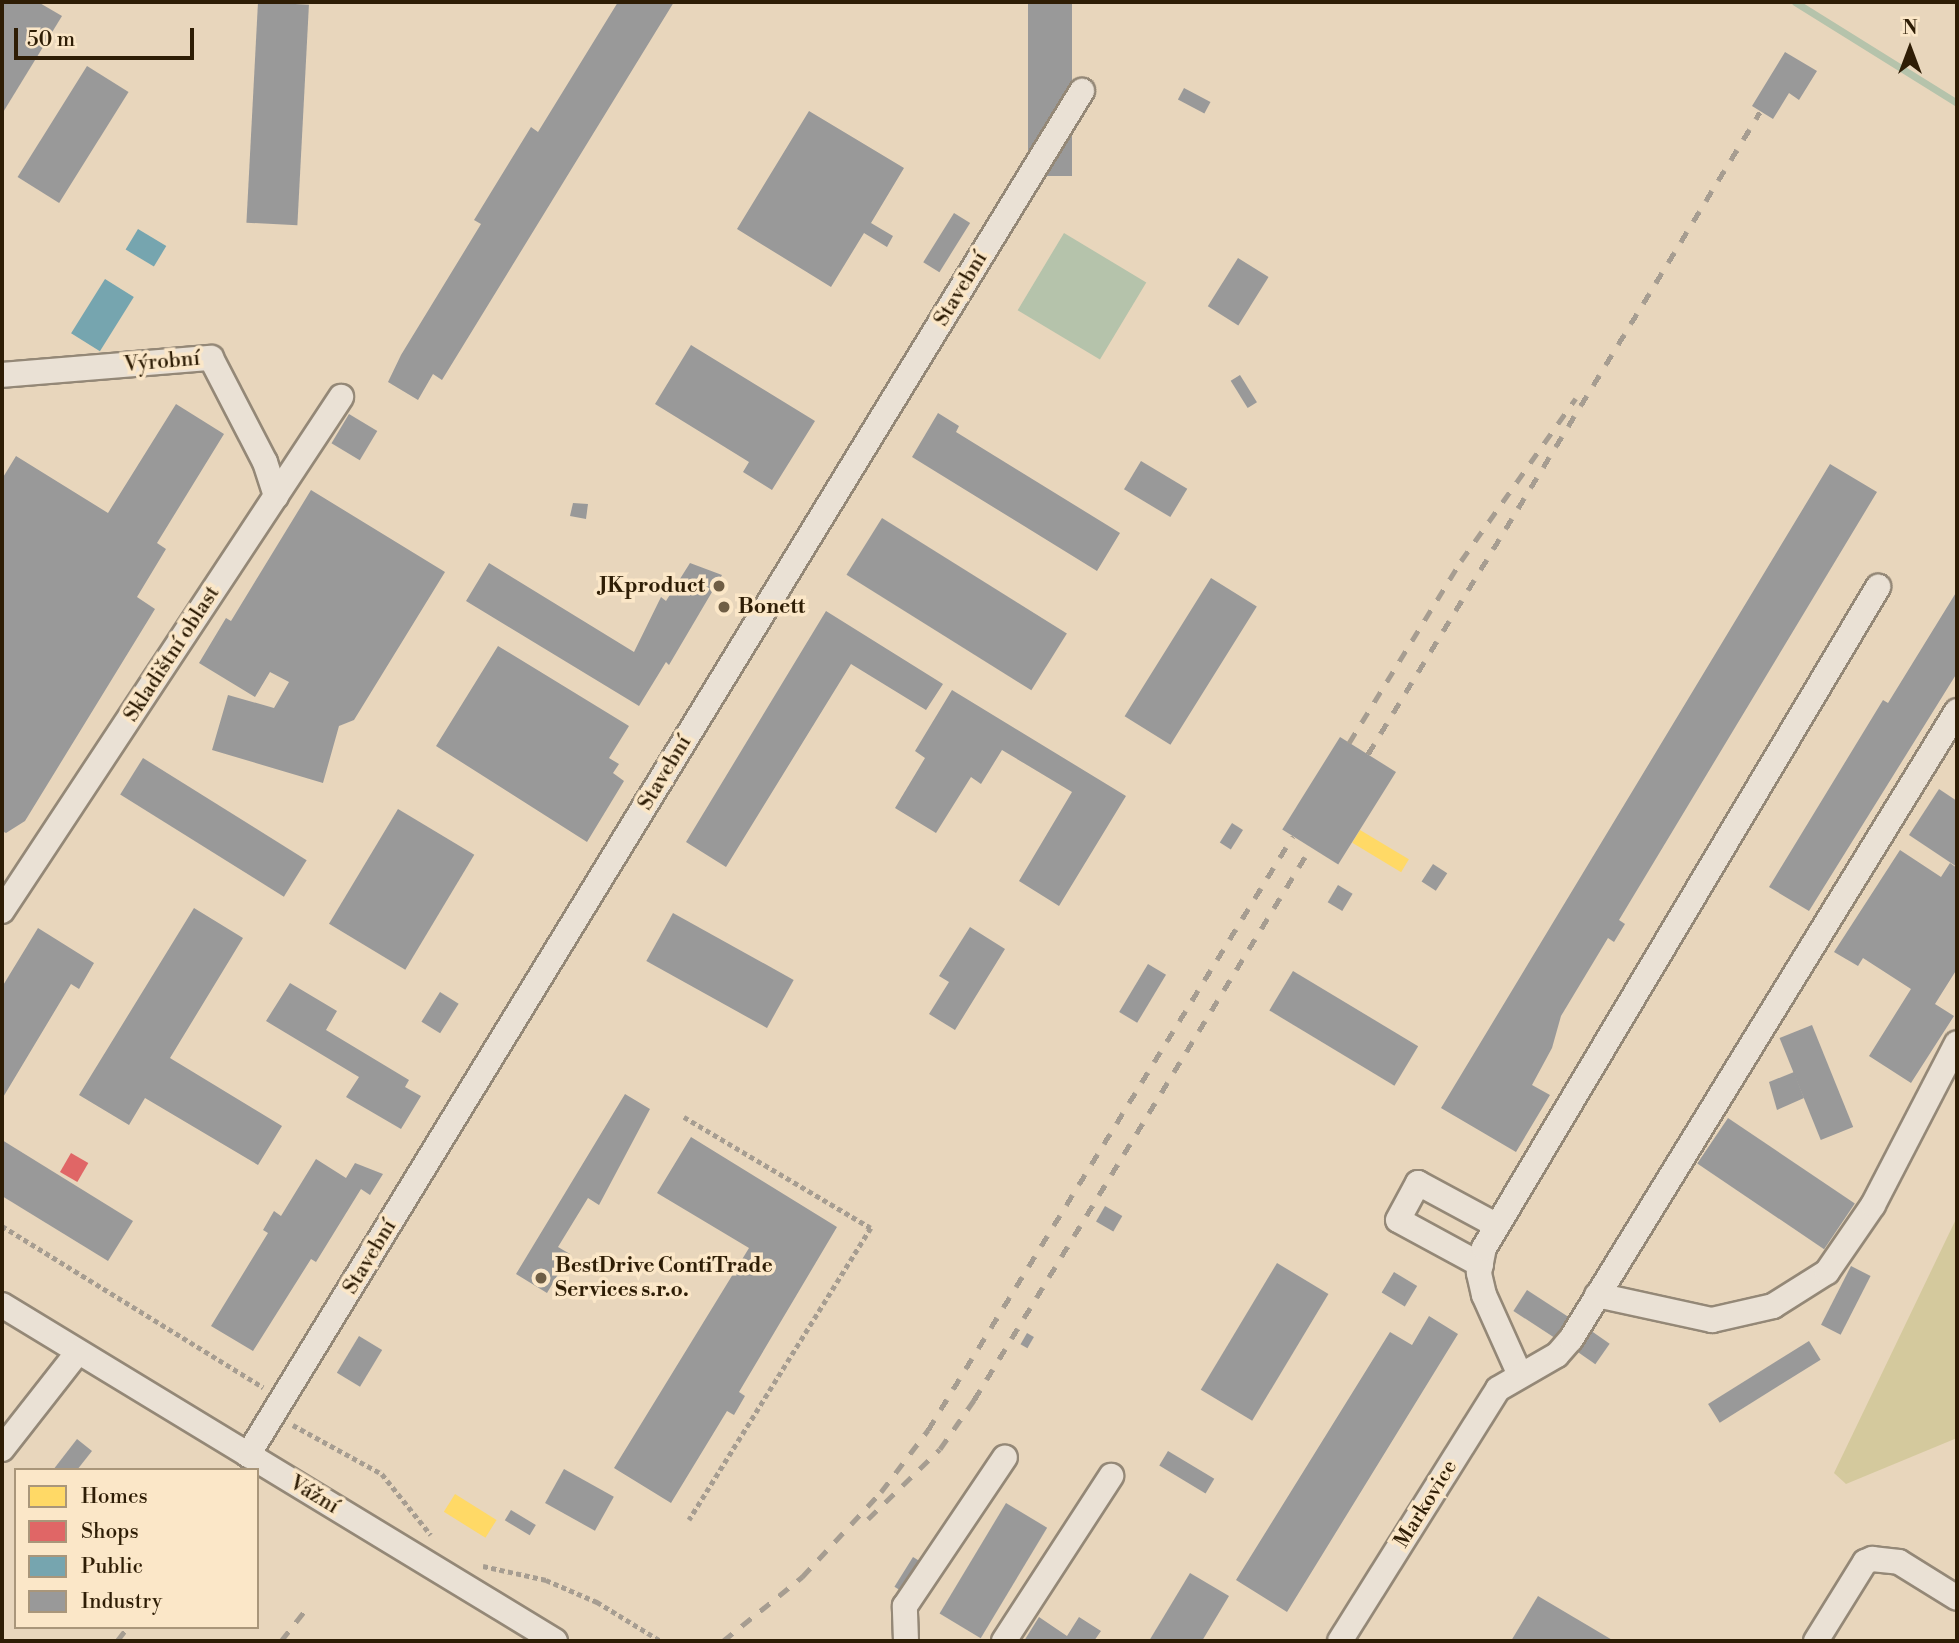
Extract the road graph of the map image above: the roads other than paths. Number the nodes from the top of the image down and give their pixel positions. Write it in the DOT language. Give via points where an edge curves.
graph roads {
  1 [pos="1082,91"];
  2 [pos="2,375"];
  3 [pos="341,397"];
  4 [pos="276,496"];
  5 [pos="1878,587"];
  6 [pos="1955,720"];
  7 [pos="2,911"];
  8 [pos="1957,1043"];
  9 [pos="1496,1225"];
  10 [pos="1480,1265"];
  11 [pos="1597,1295"];
  12 [pos="2,1306"];
  13 [pos="78,1352"];
  14 [pos="1520,1374"];
  15 [pos="2,1449"];
  16 [pos="248,1455"];
  17 [pos="1006,1457"];
  18 [pos="1111,1476"];
  19 [pos="1957,1598"];
  20 [pos="555,1641"];
  21 [pos="906,1641"];
  22 [pos="1004,1641"];
  23 [pos="1339,1641"];
  24 [pos="1816,1641"];
  1 -- 16 [label="street, Stavební"];
  2 -- 4 [label="street, Výrobní" via="211,358 265,463"];
  3 -- 4 [label="street, Skladištní oblast"];
  4 -- 7 [label="street, Skladištní oblast"];
  5 -- 9 [label="street"];
  6 -- 11 [label="street, Markovice"];
  8 -- 11 [label="street" via="1873,1205 1827,1272 1773,1306 1712,1320"];
  9 -- 10 [label="street"];
  9 -- 10 [label="street" via="1418,1183 1398,1220"];
  10 -- 14 [label="street" via="1484,1295"];
  11 -- 14 [label="street, Markovice" via="1557,1355"];
  12 -- 13 [label="street, Vážní"];
  13 -- 15 [label="street"];
  13 -- 16 [label="street, Vážní"];
  14 -- 23 [label="street, Markovice" via="1498,1389"];
  16 -- 20 [label="street, Vážní"];
  17 -- 21 [label="street" via="905,1606"];
  18 -- 22 [label="street"];
  19 -- 24 [label="street" via="1899,1562 1872,1559 1865,1562"];
}
